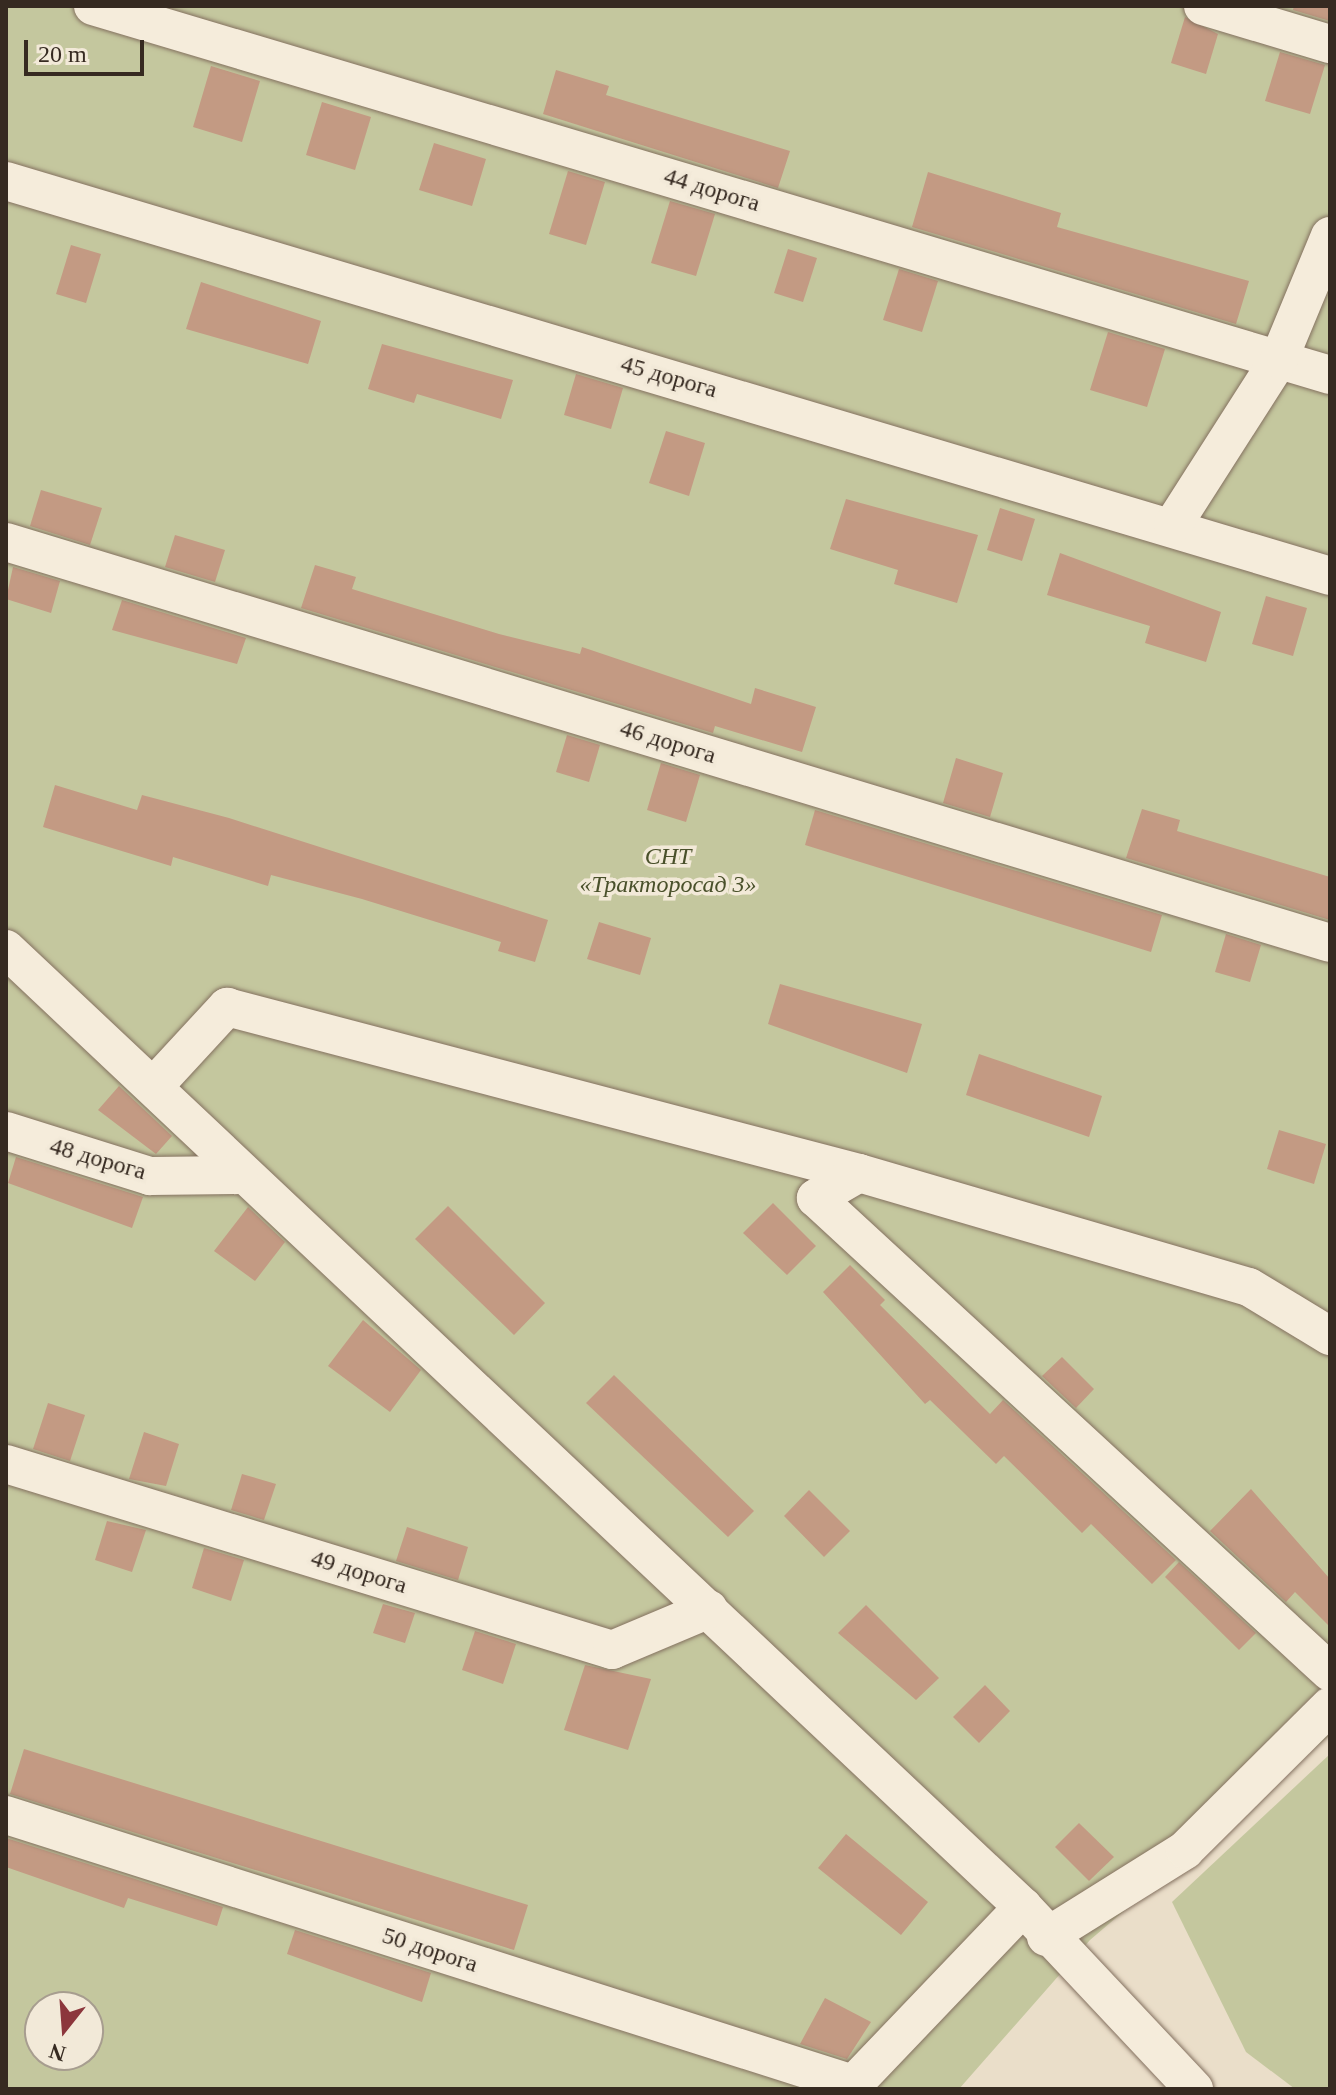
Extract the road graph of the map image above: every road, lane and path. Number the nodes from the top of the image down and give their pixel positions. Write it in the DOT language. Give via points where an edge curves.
graph roads {
  1 [pos="93,6"];
  2 [pos="1203,6"];
  3 [pos="1330,44"];
  4 [pos="6,181"];
  5 [pos="1330,236"];
  6 [pos="1279,359"];
  7 [pos="1330,375"];
  8 [pos="1173,525"];
  9 [pos="6,542"];
  10 [pos="1330,576"];
  11 [pos="1330,943"];
  12 [pos="6,949"];
  13 [pos="154,1086"];
  14 [pos="6,1131"];
  15 [pos="859,1173"];
  16 [pos="239,1175"];
  17 [pos="1330,1336"];
  18 [pos="6,1464"];
  19 [pos="709,1609"];
  20 [pos="1330,1672"];
  21 [pos="1330,1706"];
  22 [pos="6,1815"];
  23 [pos="1023,1907"];
  24 [pos="1046,1937"];
  25 [pos="851,2086"];
  26 [pos="1194,2089"];
  1 -- 6 [label="street, 44 дорога"];
  2 -- 3 [label="street"];
  4 -- 8 [label="street, 45 дорога"];
  5 -- 6 [label="street"];
  6 -- 7 [label="street, 44 дорога"];
  6 -- 8 [label="street"];
  8 -- 10 [label="street, 45 дорога"];
  9 -- 11 [label="street, 46 дорога"];
  12 -- 13 [label="street"];
  13 -- 15 [label="street" via="227,1007"];
  13 -- 16 [label="street"];
  14 -- 16 [label="street, 48 дорога" via="150,1176"];
  15 -- 17 [label="street" via="1249,1287"];
  15 -- 20 [label="street" via="816,1198"];
  16 -- 19 [label="street"];
  18 -- 19 [label="street, 49 дорога" via="612,1650"];
  19 -- 23 [label="street"];
  21 -- 24 [label="street" via="1185,1850"];
  22 -- 25 [label="street, 50 дорога"];
  23 -- 24 [label="street"];
  23 -- 25 [label="street"];
  24 -- 26 [label="street"];
}
